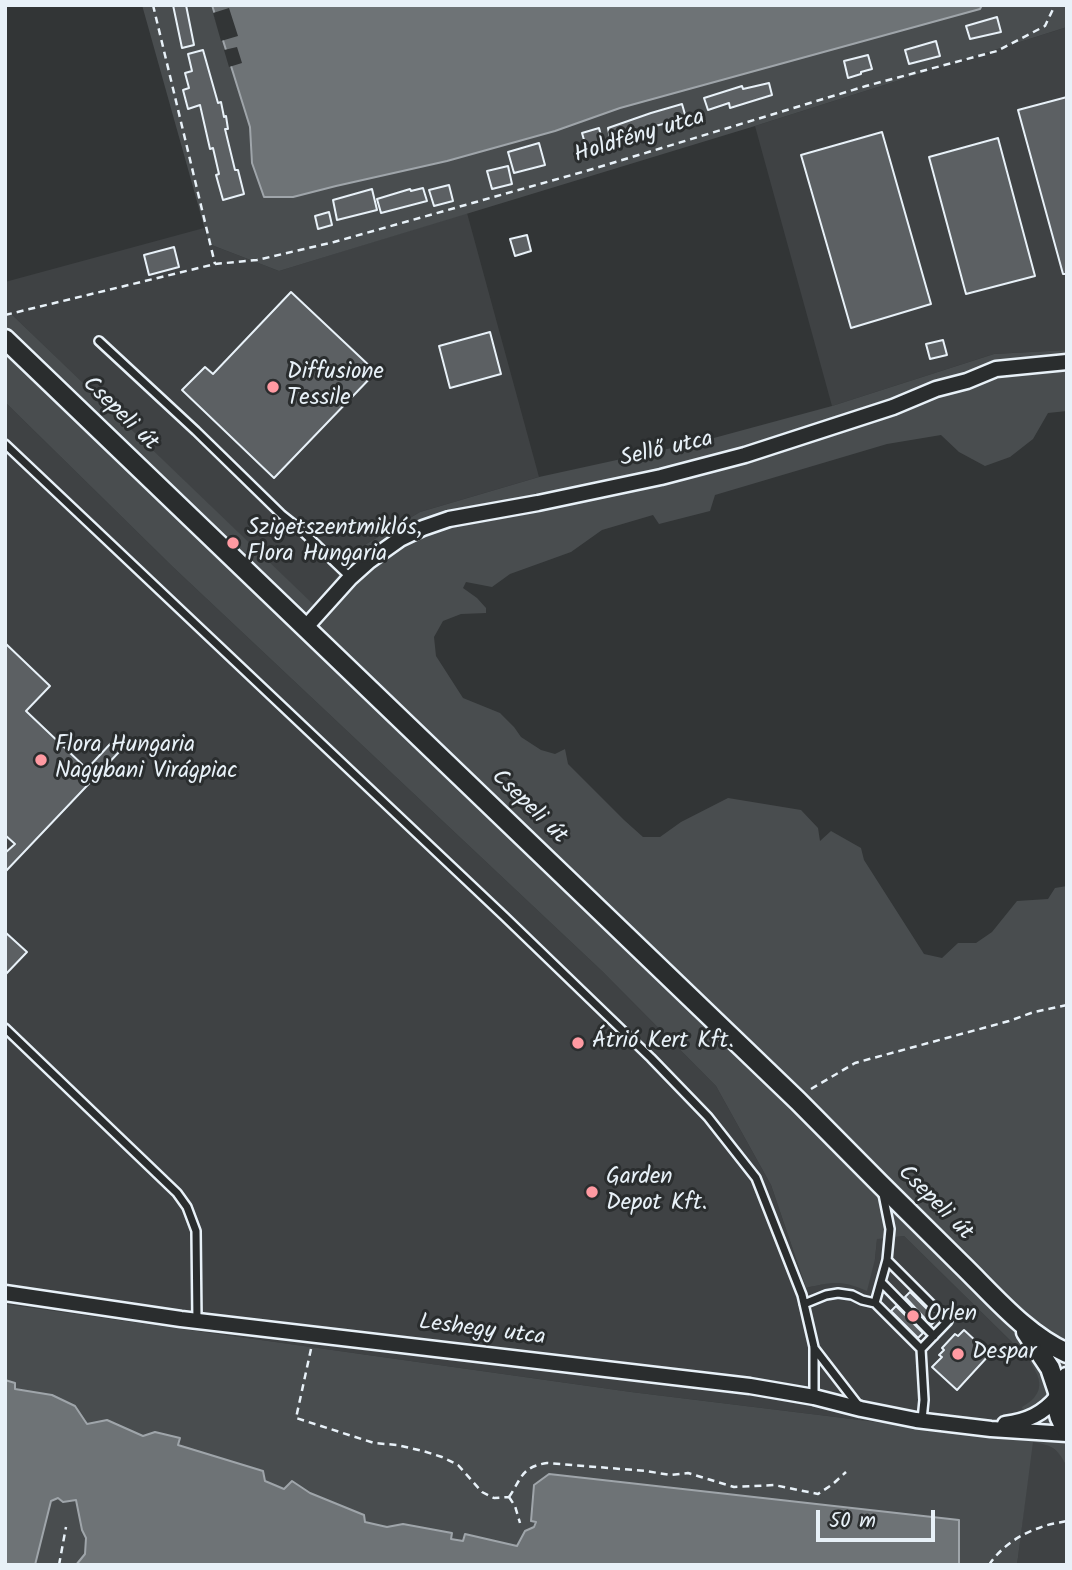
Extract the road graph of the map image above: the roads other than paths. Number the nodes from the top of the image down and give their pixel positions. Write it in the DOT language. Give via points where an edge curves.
graph roads {
  1 [pos="5,339"];
  2 [pos="99,341"];
  3 [pos="1067,362"];
  4 [pos="5,444"];
  5 [pos="350,578"];
  6 [pos="305,628"];
  7 [pos="5,1028"];
  8 [pos="882,1186"];
  9 [pos="887,1261"];
  10 [pos="881,1282"];
  11 [pos="5,1293"];
  12 [pos="875,1303"];
  13 [pos="804,1304"];
  14 [pos="1013,1315"];
  15 [pos="197,1321"];
  16 [pos="933,1336"];
  17 [pos="814,1347"];
  18 [pos="921,1349"];
  19 [pos="1067,1353"];
  20 [pos="1061,1389"];
  21 [pos="814,1397"];
  22 [pos="861,1409"];
  23 [pos="922,1420"];
  24 [pos="951,1424"];
  25 [pos="1067,1432"];
  1 -- 6 [label="street, Csepeli út"];
  2 -- 5 [label="lane"];
  3 -- 5 [label="street, Sellő utca" via="996,369 780,444 661,477 449,519 400,539"];
  4 -- 13 [label="lane" via="708,1117 756,1178"];
  5 -- 6 [label="street, Sellő utca"];
  6 -- 8 [label="street, Csepeli út"];
  7 -- 15 [label="lane" via="187,1207 196,1231"];
  8 -- 9 [label="lane" via="890,1229"];
  8 -- 14 [label="street, Csepeli út"];
  9 -- 10 [label="lane"];
  9 -- 16 [label="lane" via="948,1321"];
  10 -- 12 [label="lane"];
  10 -- 16 [label="lane"];
  11 -- 15 [label="street, Leshegy utca"];
  12 -- 13 [label="lane" via="838,1293"];
  12 -- 18 [label="lane"];
  13 -- 17 [label="lane"];
  14 -- 19 [label="street, Csepeli út"];
  14 -- 20 [label="street, Csepeli út"];
  15 -- 21 [label="street, Leshegy utca"];
  16 -- 18 [label="lane"];
  17 -- 21 [label="lane"];
  17 -- 22 [label="lane"];
  18 -- 23 [label="lane"];
  20 -- 24 [label="street, Leshegy utca" via="1040,1413 1020,1422"];
  20 -- 25 [label="street, Csepeli út" via="1058,1414"];
  21 -- 22 [label="street, Leshegy utca"];
  22 -- 23 [label="street, Leshegy utca"];
  23 -- 24 [label="street, Leshegy utca"];
  24 -- 25 [label="street, Leshegy utca"];
}
